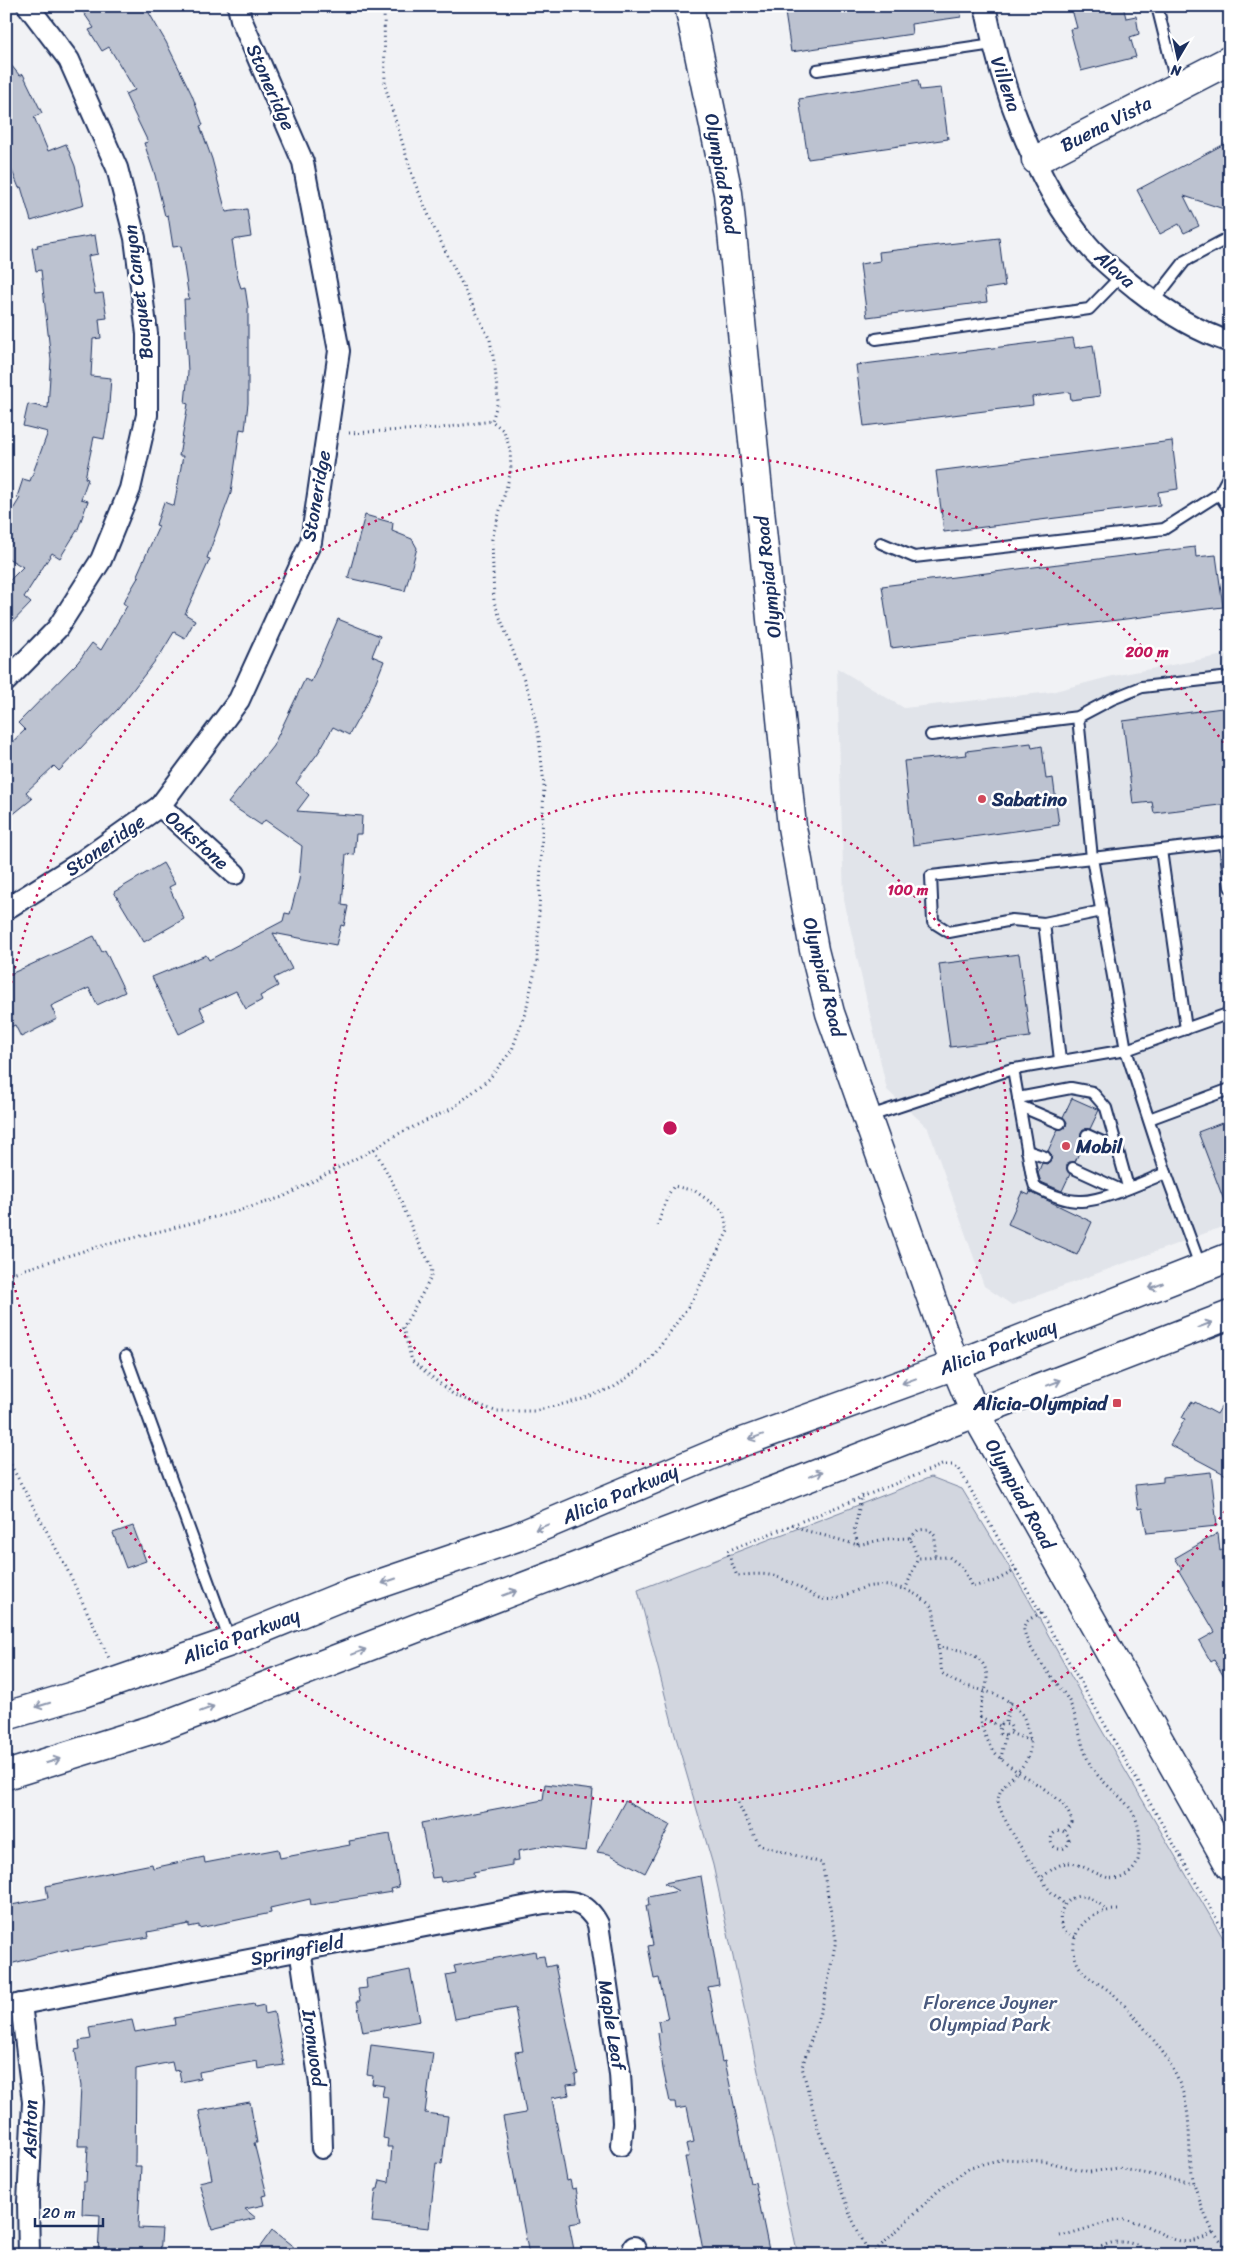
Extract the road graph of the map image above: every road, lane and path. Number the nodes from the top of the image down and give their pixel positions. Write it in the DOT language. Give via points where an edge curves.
graph roads {
  1 [pos="28,6"];
  2 [pos="238,6"];
  3 [pos="384,6"];
  4 [pos="689,6"];
  5 [pos="985,6"];
  6 [pos="1157,6"];
  7 [pos="993,44"];
  8 [pos="1230,60"];
  9 [pos="817,70"];
  10 [pos="1178,87"];
  11 [pos="1036,160"];
  12 [pos="1230,237"];
  13 [pos="1121,276"];
  14 [pos="1153,302"];
  15 [pos="876,339"];
  16 [pos="1230,342"];
  17 [pos="492,421"];
  18 [pos="326,434"];
  19 [pos="1230,473"];
  20 [pos="1219,494"];
  21 [pos="1230,510"];
  22 [pos="881,543"];
  23 [pos="1230,677"];
  24 [pos="6,681"];
  25 [pos="1078,718"];
  26 [pos="931,735"];
  27 [pos="160,806"];
  28 [pos="1227,843"];
  29 [pos="1161,850"];
  30 [pos="1092,858"];
  31 [pos="235,874"];
  32 [pos="1230,888"];
  33 [pos="6,909"];
  34 [pos="1102,911"];
  35 [pos="1044,923"];
  36 [pos="1230,1013"];
  37 [pos="1186,1029"];
  38 [pos="1126,1050"];
  39 [pos="1060,1060"];
  40 [pos="1013,1069"];
  41 [pos="1230,1089"];
  42 [pos="1019,1102"];
  43 [pos="866,1118"];
  44 [pos="1149,1119"];
  45 [pos="1060,1124"];
  46 [pos="1087,1135"];
  47 [pos="374,1149"];
  48 [pos="1118,1149"];
  49 [pos="1027,1151"];
  50 [pos="1045,1157"];
  51 [pos="1072,1168"];
  52 [pos="1166,1173"];
  53 [pos="1125,1188"];
  54 [pos="657,1227"];
  55 [pos="1230,1257"];
  56 [pos="1201,1268"];
  57 [pos="6,1275"];
  58 [pos="1230,1315"];
  59 [pos="126,1356"];
  60 [pos="955,1364"];
  61 [pos="975,1413"];
  62 [pos="6,1456"];
  63 [pos="862,1495"];
  64 [pos="792,1524"];
  65 [pos="910,1538"];
  66 [pos="858,1545"];
  67 [pos="935,1557"];
  68 [pos="918,1558"];
  69 [pos="1016,1570"];
  70 [pos="905,1590"];
  71 [pos="1041,1612"];
  72 [pos="230,1642"];
  73 [pos="937,1647"];
  74 [pos="120,1680"];
  75 [pos="984,1690"];
  76 [pos="1010,1702"];
  77 [pos="6,1716"];
  78 [pos="980,1716"];
  79 [pos="1006,1722"];
  80 [pos="1000,1726"];
  81 [pos="1010,1733"];
  82 [pos="1005,1735"];
  83 [pos="1031,1741"];
  84 [pos="1001,1760"];
  85 [pos="1018,1773"];
  86 [pos="6,1775"];
  87 [pos="738,1803"];
  88 [pos="1064,1832"];
  89 [pos="1230,1866"];
  90 [pos="1041,1878"];
  91 [pos="1065,1905"];
  92 [pos="587,1908"];
  93 [pos="1105,1909"];
  94 [pos="1118,1910"];
  95 [pos="1075,1937"];
  96 [pos="1230,1942"];
  97 [pos="300,1949"];
  98 [pos="14,2006"];
  99 [pos="621,2145"];
  100 [pos="322,2148"];
  101 [pos="1194,2183"];
  102 [pos="1214,2232"];
  103 [pos="1060,2236"];
  104 [pos="29,2255"];
  105 [pos="870,2255"];
  106 [pos="1089,2255"];
  107 [pos="1152,2255"];
  108 [pos="1229,2255"];
  1 -- 24 [label="street, Bouquet Canyon" via="69,60 117,168 135,238 147,334 147,416 130,489 101,560 57,630"];
  2 -- 18 [label="street, Stoneridge" via="303,162 339,351"];
  3 -- 17 [label="path" via="385,86 414,181 434,230 490,340 498,401"];
  4 -- 43 [label="main road, Olympiad Road" via="728,193 792,827 814,950 830,1013"];
  5 -- 7 [label="street, Villena"];
  6 -- 10 [label="lane"];
  7 -- 9 [label="lane"];
  7 -- 11 [label="street, Villena" via="1010,100"];
  8 -- 10 [label="main road, Buena Vista"];
  10 -- 11 [label="main road, Buena Vista"];
  11 -- 13 [label="street, Alava" via="1060,206 1088,245"];
  12 -- 14 [label="lane" via="1185,261"];
  13 -- 14 [label="street, Alava"];
  13 -- 15 [label="lane" via="1089,309"];
  14 -- 16 [label="street, Alava" via="1210,336"];
  17 -- 18 [label="path" via="441,428"];
  17 -- 47 [label="path" via="504,432 510,449 511,471 492,539 494,602 530,695 544,786 537,962 526,1010 512,1050 489,1079 454,1108"];
  18 -- 27 [label="street, Stoneridge" via="311,542 239,700"];
  19 -- 20 [label="lane"];
  20 -- 21 [label="lane"];
  20 -- 22 [label="lane" via="1164,529 914,557"];
  23 -- 25 [label="lane" via="1142,687"];
  25 -- 26 [label="lane"];
  25 -- 30 [label="lane"];
  27 -- 31 [label="street, Oakstone"];
  27 -- 33 [label="street, Stoneridge" via="81,862"];
  28 -- 29 [label="lane"];
  28 -- 32 [label="lane"];
  29 -- 30 [label="lane"];
  29 -- 37 [label="lane"];
  30 -- 34 [label="lane"];
  30 -- 35 [label="lane" via="931,876 933,922 949,932 1012,920"];
  34 -- 35 [label="lane"];
  34 -- 38 [label="lane"];
  35 -- 39 [label="lane"];
  36 -- 37 [label="lane"];
  37 -- 38 [label="lane"];
  38 -- 39 [label="lane"];
  38 -- 44 [label="lane"];
  39 -- 40 [label="lane"];
  40 -- 42 [label="lane"];
  40 -- 43 [label="lane"];
  41 -- 44 [label="lane"];
  42 -- 45 [label="lane"];
  42 -- 48 [label="lane" via="1071,1088 1092,1092 1106,1108"];
  42 -- 49 [label="lane"];
  43 -- 60 [label="main road, Olympiad Road"];
  44 -- 52 [label="lane"];
  46 -- 48 [label="lane"];
  47 -- 54 [label="path" via="395,1186 416,1238 432,1267 431,1278 403,1328 412,1361 454,1395 495,1411 534,1411 580,1400 614,1387 649,1362 692,1301 728,1231 723,1211 694,1191 674,1186"];
  47 -- 57 [label="path" via="283,1197"];
  48 -- 53 [label="lane"];
  49 -- 50 [label="lane"];
  49 -- 53 [label="lane" via="1035,1187 1056,1197 1082,1201"];
  51 -- 53 [label="lane"];
  52 -- 53 [label="lane"];
  52 -- 56 [label="lane"];
  55 -- 56 [label="main road, Alicia Parkway"];
  56 -- 60 [label="main road, Alicia Parkway, one-way"];
  61 -- 58 [label="main road, one-way"];
  59 -- 72 [label="lane"];
  60 -- 61 [label="main road, Olympiad Road"];
  60 -- 72 [label="main road, Alicia Parkway, one-way" via="740,1443 517,1537 338,1598"];
  86 -- 61 [label="main road, one-way" via="157,1728"];
  61 -- 89 [label="main road, Olympiad Road"];
  62 -- 74 [label="path" via="85,1604"];
  63 -- 64 [label="path"];
  63 -- 66 [label="path" via="854,1531"];
  63 -- 69 [label="path" via="942,1465 952,1465 959,1469"];
  64 -- 66 [label="path"];
  64 -- 70 [label="path" via="727,1551 737,1576 763,1573 781,1578 822,1599 837,1599 867,1587 890,1586"];
  65 -- 66 [label="path"];
  65 -- 67 [label="path" via="918,1530 929,1529 935,1536"];
  65 -- 68 [label="path"];
  67 -- 68 [label="path"];
  67 -- 69 [label="path" via="949,1557 962,1567 972,1587"];
  68 -- 70 [label="path"];
  69 -- 71 [label="path"];
  70 -- 73 [label="path" via="915,1593 933,1608"];
  71 -- 90 [label="path" via="1027,1621 1026,1637 1070,1703 1095,1772 1132,1810 1139,1824 1140,1845 1137,1864 1126,1875 1109,1878 1071,1863 1059,1865"];
  71 -- 96 [label="path"];
  72 -- 74 [label="main road, Alicia Parkway"];
  73 -- 75 [label="path" via="942,1673 950,1681"];
  73 -- 75 [label="path" via="962,1648 972,1654 982,1665 987,1678"];
  74 -- 77 [label="main road, Alicia Parkway, one-way"];
  75 -- 76 [label="path" via="999,1694"];
  75 -- 78 [label="path"];
  76 -- 79 [label="path"];
  76 -- 83 [label="path" via="1023,1715"];
  78 -- 80 [label="path"];
  78 -- 84 [label="path" via="990,1746"];
  79 -- 80 [label="path"];
  79 -- 81 [label="path" via="1012,1730"];
  80 -- 82 [label="path" via="1000,1734"];
  81 -- 82 [label="path"];
  81 -- 83 [label="path"];
  82 -- 84 [label="path"];
  83 -- 85 [label="path"];
  84 -- 85 [label="path"];
  85 -- 88 [label="path" via="1058,1800 1070,1813 1072,1823"];
  85 -- 90 [label="path" via="1001,1789 998,1802"];
  87 -- 105 [label="path" via="760,1845 822,1863 836,1940 825,1998 802,2067 818,2130 852,2219"];
  88 -- 88 [label="path" via="1053,1834 1051,1842 1054,1847 1060,1849 1068,1845 1068,1836"];
  90 -- 91 [label="path"];
  91 -- 93 [label="path" via="1073,1897 1084,1895 1095,1898"];
  91 -- 95 [label="path" via="1060,1922 1065,1931"];
  92 -- 97 [label="street, Springfield" via="574,1902 544,1903"];
  92 -- 99 [label="street, Maple Leaf" via="598,1924 620,2074"];
  93 -- 94 [label="path"];
  93 -- 95 [label="path" via="1090,1917"];
  95 -- 101 [label="path" via="1077,1965 1094,1983 1114,1995 1158,2046 1175,2074 1186,2100"];
  97 -- 98 [label="street, Springfield"];
  97 -- 100 [label="street, Ironwood" via="320,2084"];
  98 -- 104 [label="street, Ashton" via="32,2102"];
  101 -- 102 [label="path"];
  101 -- 105 [label="path" via="1118,2168 1090,2172 1043,2161 1003,2159 970,2166 938,2190"];
  102 -- 103 [label="path" via="1196,2241 1173,2241 1151,2228 1122,2220"];
  102 -- 108 [label="path"];
  106 -- 107 [label="path" via="1112,2241 1124,2241 1137,2244"];
}
